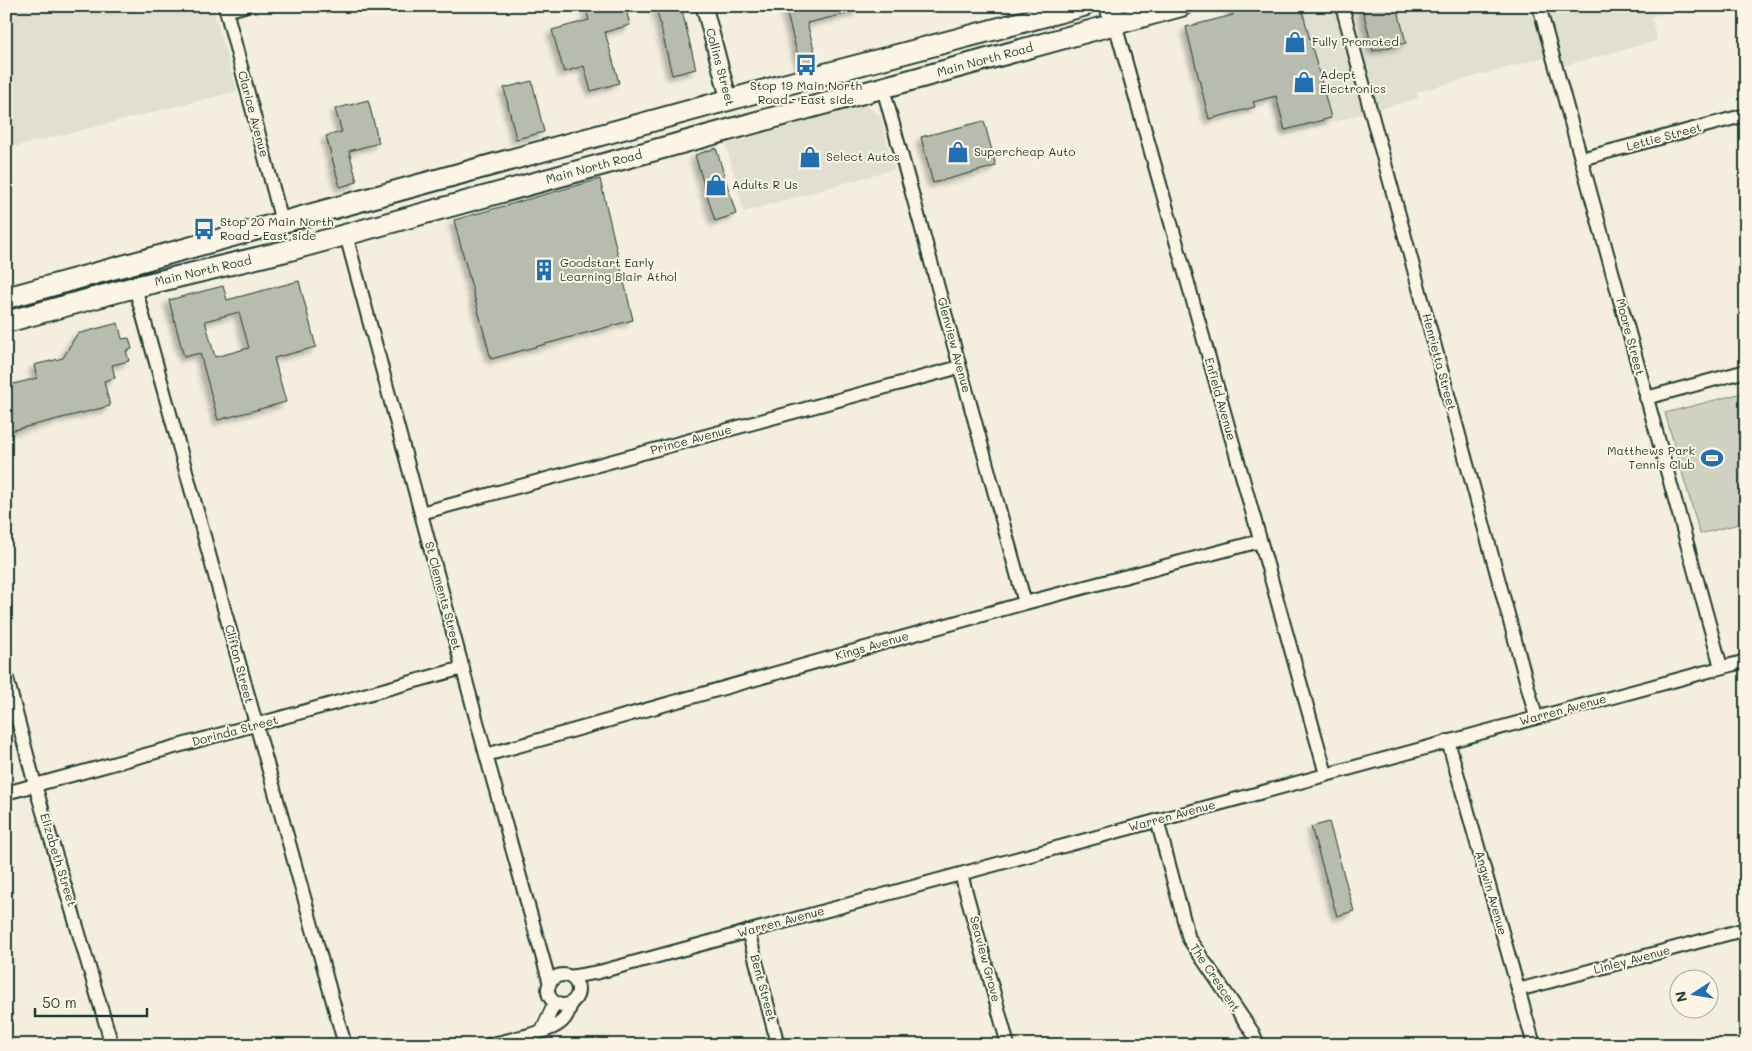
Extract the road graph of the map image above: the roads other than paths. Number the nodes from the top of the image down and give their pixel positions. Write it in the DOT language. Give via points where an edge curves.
graph roads {
  1 [pos="244,6"];
  2 [pos="704,6"];
  3 [pos="1082,6"];
  4 [pos="1181,6"];
  5 [pos="1342,6"];
  6 [pos="1539,6"];
  7 [pos="226,9"];
  8 [pos="1112,15"];
  9 [pos="876,61"];
  10 [pos="883,88"];
  11 [pos="729,100"];
  12 [pos="1746,115"];
  13 [pos="736,128"];
  14 [pos="1581,159"];
  15 [pos="282,222"];
  16 [pos="346,235"];
  17 [pos="290,250"];
  18 [pos="129,264"];
  19 [pos="135,286"];
  20 [pos="6,298"];
  21 [pos="6,322"];
  22 [pos="960,366"];
  23 [pos="1746,371"];
  24 [pos="1646,398"];
  25 [pos="421,513"];
  26 [pos="1260,541"];
  27 [pos="1026,603"];
  28 [pos="1746,661"];
  29 [pos="1720,667"];
  30 [pos="463,668"];
  31 [pos="6,675"];
  32 [pos="1536,718"];
  33 [pos="256,725"];
  34 [pos="1448,742"];
  35 [pos="486,755"];
  36 [pos="1326,774"];
  37 [pos="35,785"];
  38 [pos="6,793"];
  39 [pos="1157,820"];
  40 [pos="961,874"];
  41 [pos="1746,929"];
  42 [pos="748,931"];
  43 [pos="543,957"];
  44 [pos="599,972"];
  45 [pos="567,977"];
  46 [pos="550,984"];
  47 [pos="1518,990"];
  48 [pos="575,998"];
  49 [pos="555,1002"];
  50 [pos="542,1030"];
  51 [pos="344,1043"];
  52 [pos="112,1045"];
  53 [pos="489,1045"];
  54 [pos="778,1045"];
  55 [pos="1008,1045"];
  56 [pos="1258,1045"];
  57 [pos="1534,1045"];
  1 -- 7 [label="street"];
  2 -- 11 [label="street, Collins Street"];
  3 -- 9 [label="highway, Main North Road"];
  4 -- 8 [label="highway, Main North Road"];
  5 -- 32 [label="street, Henrietta Street"];
  6 -- 14 [label="street, Moore Street"];
  7 -- 15 [label="street, Clarice Avenue"];
  8 -- 10 [label="highway, Main North Road"];
  8 -- 26 [label="street, Enfield Avenue"];
  9 -- 10 [label="highway"];
  9 -- 11 [label="highway, Main North Road"];
  10 -- 13 [label="highway, Main North Road"];
  10 -- 22 [label="street, Glenview Avenue"];
  11 -- 13 [label="highway, Collins Street"];
  11 -- 15 [label="highway, Main North Road"];
  12 -- 14 [label="street, Lettie Street"];
  13 -- 16 [label="highway, Main North Road"];
  14 -- 24 [label="street, Moore Street"];
  15 -- 17 [label="highway"];
  15 -- 18 [label="highway, Main North Road"];
  16 -- 17 [label="highway, Main North Road"];
  16 -- 25 [label="street, St Clements Street"];
  17 -- 19 [label="highway, Main North Road"];
  18 -- 19 [label="highway"];
  18 -- 20 [label="highway, Main North Road"];
  19 -- 21 [label="highway, Main North Road"];
  19 -- 33 [label="street, Clifton Street"];
  22 -- 25 [label="street, Prince Avenue"];
  22 -- 27 [label="street, Glenview Avenue"];
  23 -- 24 [label="street"];
  24 -- 29 [label="street, Moore Street"];
  25 -- 30 [label="street, St Clements Street"];
  26 -- 27 [label="street, Kings Avenue"];
  26 -- 36 [label="street, Enfield Avenue"];
  27 -- 35 [label="street, Kings Avenue"];
  28 -- 29 [label="street, Warren Avenue"];
  29 -- 32 [label="street, Warren Avenue"];
  30 -- 33 [label="street, Dorinda Street"];
  30 -- 35 [label="street, St Clements Street"];
  31 -- 37 [label="street, Elizabeth Street"];
  32 -- 34 [label="street, Warren Avenue"];
  33 -- 37 [label="street, Dorinda Street"];
  33 -- 51 [label="street, Clifton Street"];
  34 -- 36 [label="street, Warren Avenue"];
  34 -- 47 [label="street, Angwin Avenue"];
  35 -- 43 [label="street, St Clements Street"];
  36 -- 39 [label="street, Warren Avenue"];
  37 -- 38 [label="street, Dorinda Street"];
  37 -- 52 [label="street, Elizabeth Street"];
  39 -- 40 [label="street, Warren Avenue"];
  39 -- 56 [label="street, The Crescent" via="1189,939"];
  40 -- 42 [label="street, Warren Avenue"];
  40 -- 55 [label="street, Seaview Grove"];
  41 -- 47 [label="street, Linley Avenue"];
  42 -- 44 [label="street, Warren Avenue"];
  42 -- 54 [label="street, Bent Street"];
  43 -- 45 [label="street"];
  43 -- 46 [label="street, St Clements Street"];
  44 -- 45 [label="street, Warren Avenue"];
  44 -- 48 [label="street, Warren Avenue"];
  45 -- 46 [label="street" via="558,977"];
  45 -- 48 [label="street" via="578,987"];
  46 -- 49 [label="street" via="549,994"];
  47 -- 57 [label="street, Angwin Avenue"];
  48 -- 49 [label="street" via="565,1005"];
  48 -- 50 [label="street, Warren Avenue" via="560,1024"];
  49 -- 50 [label="street"];
  50 -- 53 [label="street, Warren Avenue"];
}
